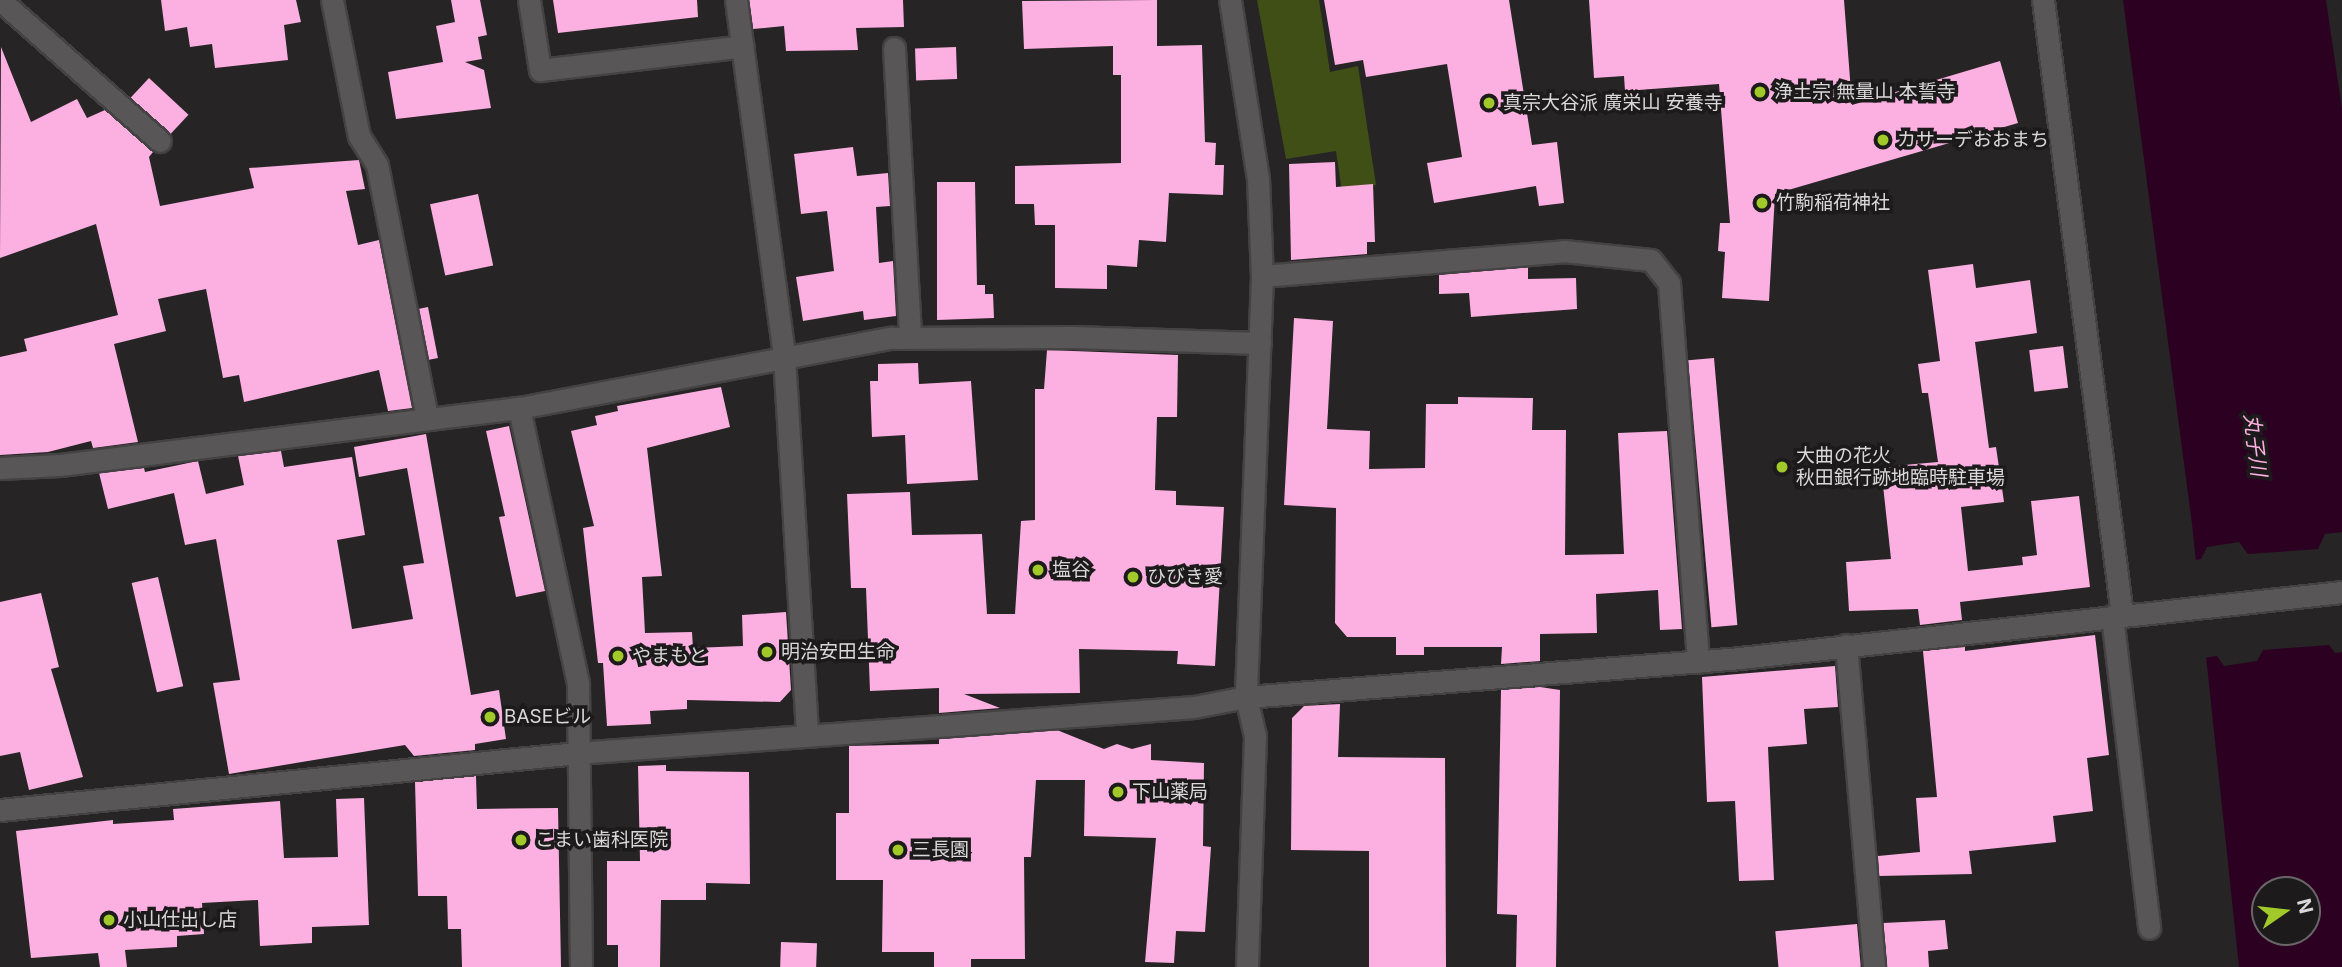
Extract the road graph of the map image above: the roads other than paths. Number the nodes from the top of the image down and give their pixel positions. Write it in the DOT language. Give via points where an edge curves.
graph roads {
  1 [pos="0,0"];
  2 [pos="332,0"];
  3 [pos="529,0"];
  4 [pos="736,0"];
  5 [pos="1230,0"];
  6 [pos="2043,0"];
  7 [pos="743,46"];
  8 [pos="894,48"];
  9 [pos="160,141"];
  10 [pos="1262,276"];
  11 [pos="910,338"];
  12 [pos="1260,343"];
  13 [pos="784,356"];
  14 [pos="519,408"];
  15 [pos="427,417"];
  16 [pos="0,468"];
  17 [pos="2342,592"];
  18 [pos="2117,616"];
  19 [pos="1846,645"];
  20 [pos="1698,662"];
  21 [pos="1246,697"];
  22 [pos="807,734"];
  23 [pos="577,753"];
  24 [pos="0,810"];
  25 [pos="2149,928"];
  26 [pos="581,967"];
  27 [pos="1247,967"];
  28 [pos="1874,967"];
  1 -- 9 [label="street"];
  2 -- 15 [label="street" via="359,136 377,164"];
  3 -- 7 [label="street" via="540,71"];
  4 -- 7 [label="street"];
  5 -- 10 [label="street" via="1258,178"];
  6 -- 18 [label="street"];
  7 -- 13 [label="street"];
  8 -- 11 [label="street"];
  10 -- 12 [label="street"];
  10 -- 20 [label="street" via="1564,251 1651,260 1668,283"];
  11 -- 12 [label="street"];
  11 -- 13 [label="street"];
  12 -- 21 [label="street"];
  13 -- 14 [label="street"];
  13 -- 22 [label="street"];
  14 -- 15 [label="street"];
  14 -- 23 [label="street" via="578,682"];
  15 -- 16 [label="street" via="60,465"];
  17 -- 18 [label="street"];
  18 -- 19 [label="street"];
  18 -- 25 [label="street"];
  19 -- 20 [label="street"];
  19 -- 28 [label="street"];
  20 -- 21 [label="street"];
  21 -- 22 [label="street" via="1194,707"];
  21 -- 27 [label="street" via="1255,736"];
  22 -- 23 [label="street"];
  23 -- 24 [label="street"];
  23 -- 26 [label="street"];
}
